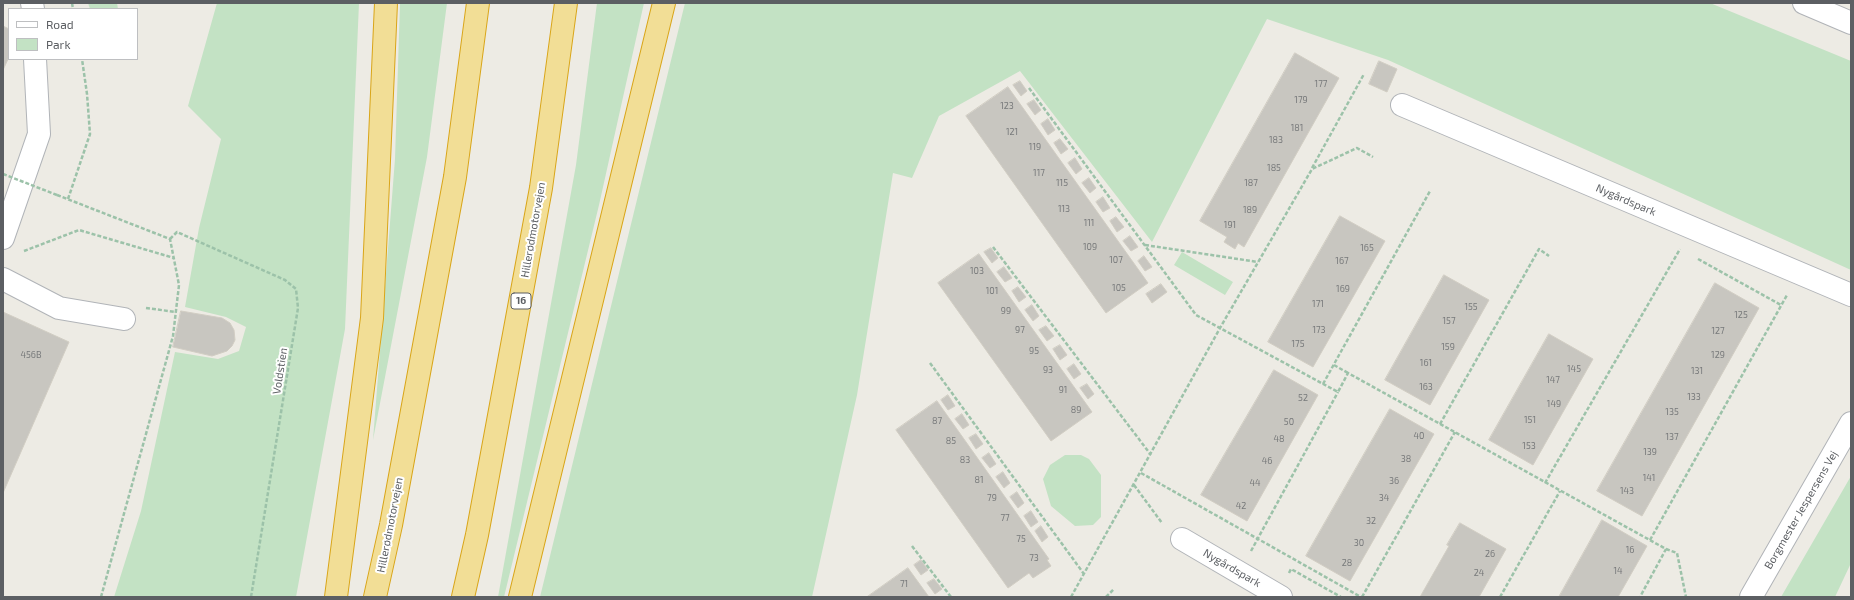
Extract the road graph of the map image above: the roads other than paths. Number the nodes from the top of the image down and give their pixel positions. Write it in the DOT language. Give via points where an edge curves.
graph roads {
  1 [pos="386,3"];
  2 [pos="478,3"];
  3 [pos="566,3"];
  4 [pos="664,3"];
  5 [pos="1804,3"];
  6 [pos="1851,23"];
  7 [pos="35,60"];
  8 [pos="1402,105"];
  9 [pos="3,238"];
  10 [pos="3,279"];
  11 [pos="1851,295"];
  12 [pos="131,313"];
  13 [pos="1851,423"];
  14 [pos="1182,539"];
  15 [pos="1279,596"];
  16 [pos="336,597"];
  17 [pos="375,597"];
  18 [pos="463,597"];
  19 [pos="520,597"];
  20 [pos="1751,597"];
  1 -- 16 [label="highway" via="372,318"];
  2 -- 17 [label="highway, Hillerødmotorvejen" via="455,177 391,525"];
  3 -- 18 [label="highway, Hillerødmotorvejen / 16" via="541,188 477,535"];
  4 -- 19 [label="highway"];
  5 -- 6 [label="street"];
  7 -- 9 [label="street" via="39,134"];
  8 -- 11 [label="street, Nygårdspark"];
  10 -- 12 [label="street" via="59,308"];
  13 -- 20 [label="street, Borgmester Jespersens Vej"];
  14 -- 15 [label="street, Nygårdspark"];
}
